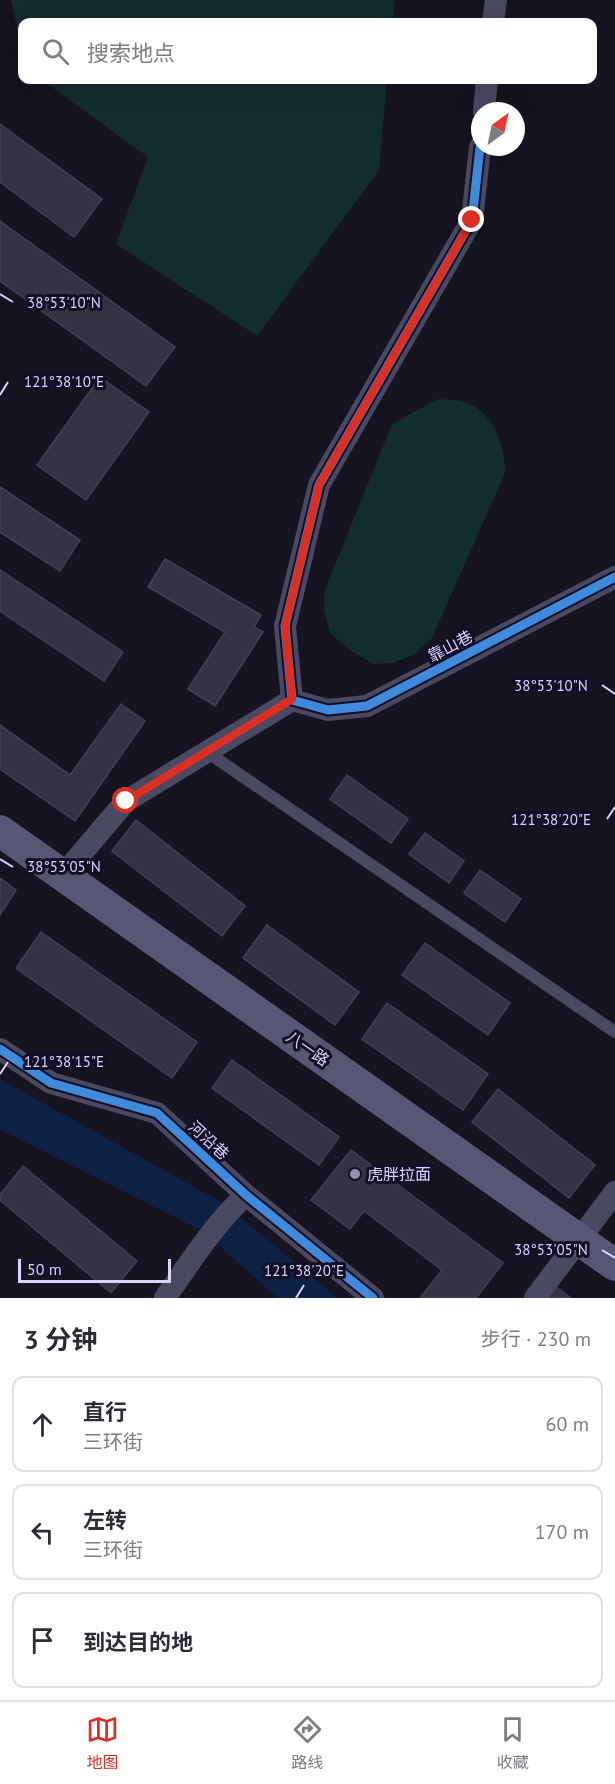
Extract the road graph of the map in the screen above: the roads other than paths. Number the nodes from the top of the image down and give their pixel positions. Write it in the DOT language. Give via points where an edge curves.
graph roads {
  1 [pos="496,0"];
  2 [pos="494,18"];
  3 [pos="487,84"];
  4 [pos="485,102"];
  5 [pos="479,156"];
  6 [pos="615,577"];
  7 [pos="292,699"];
  8 [pos="207,752"];
  9 [pos="0,831"];
  10 [pos="63,875"];
  11 [pos="615,1032"];
  12 [pos="0,1049"];
  13 [pos="615,1192"];
  14 [pos="240,1200"];
  15 [pos="580,1239"];
  16 [pos="615,1265"];
  17 [pos="165,1298"];
  18 [pos="373,1298"];
  19 [pos="535,1298"];
  1 -- 2 [label="street"];
  3 -- 4 [label="street"];
  5 -- 7 [label="street" via="472,220 319,485 285,626"];
  6 -- 7 [label="street, 靠山巷" via="367,706 328,710"];
  7 -- 8 [label="street"];
  8 -- 10 [label="street" via="126,801"];
  8 -- 11 [label="lane"];
  9 -- 10 [label="main road, 八一路"];
  10 -- 15 [label="main road, 八一路"];
  12 -- 14 [label="street, 河沿巷" via="51,1083 157,1113"];
  13 -- 15 [label="street"];
  14 -- 17 [label="street"];
  14 -- 18 [label="street, 河沿巷"];
  15 -- 16 [label="main road, 八一路"];
  15 -- 19 [label="street"];
}
